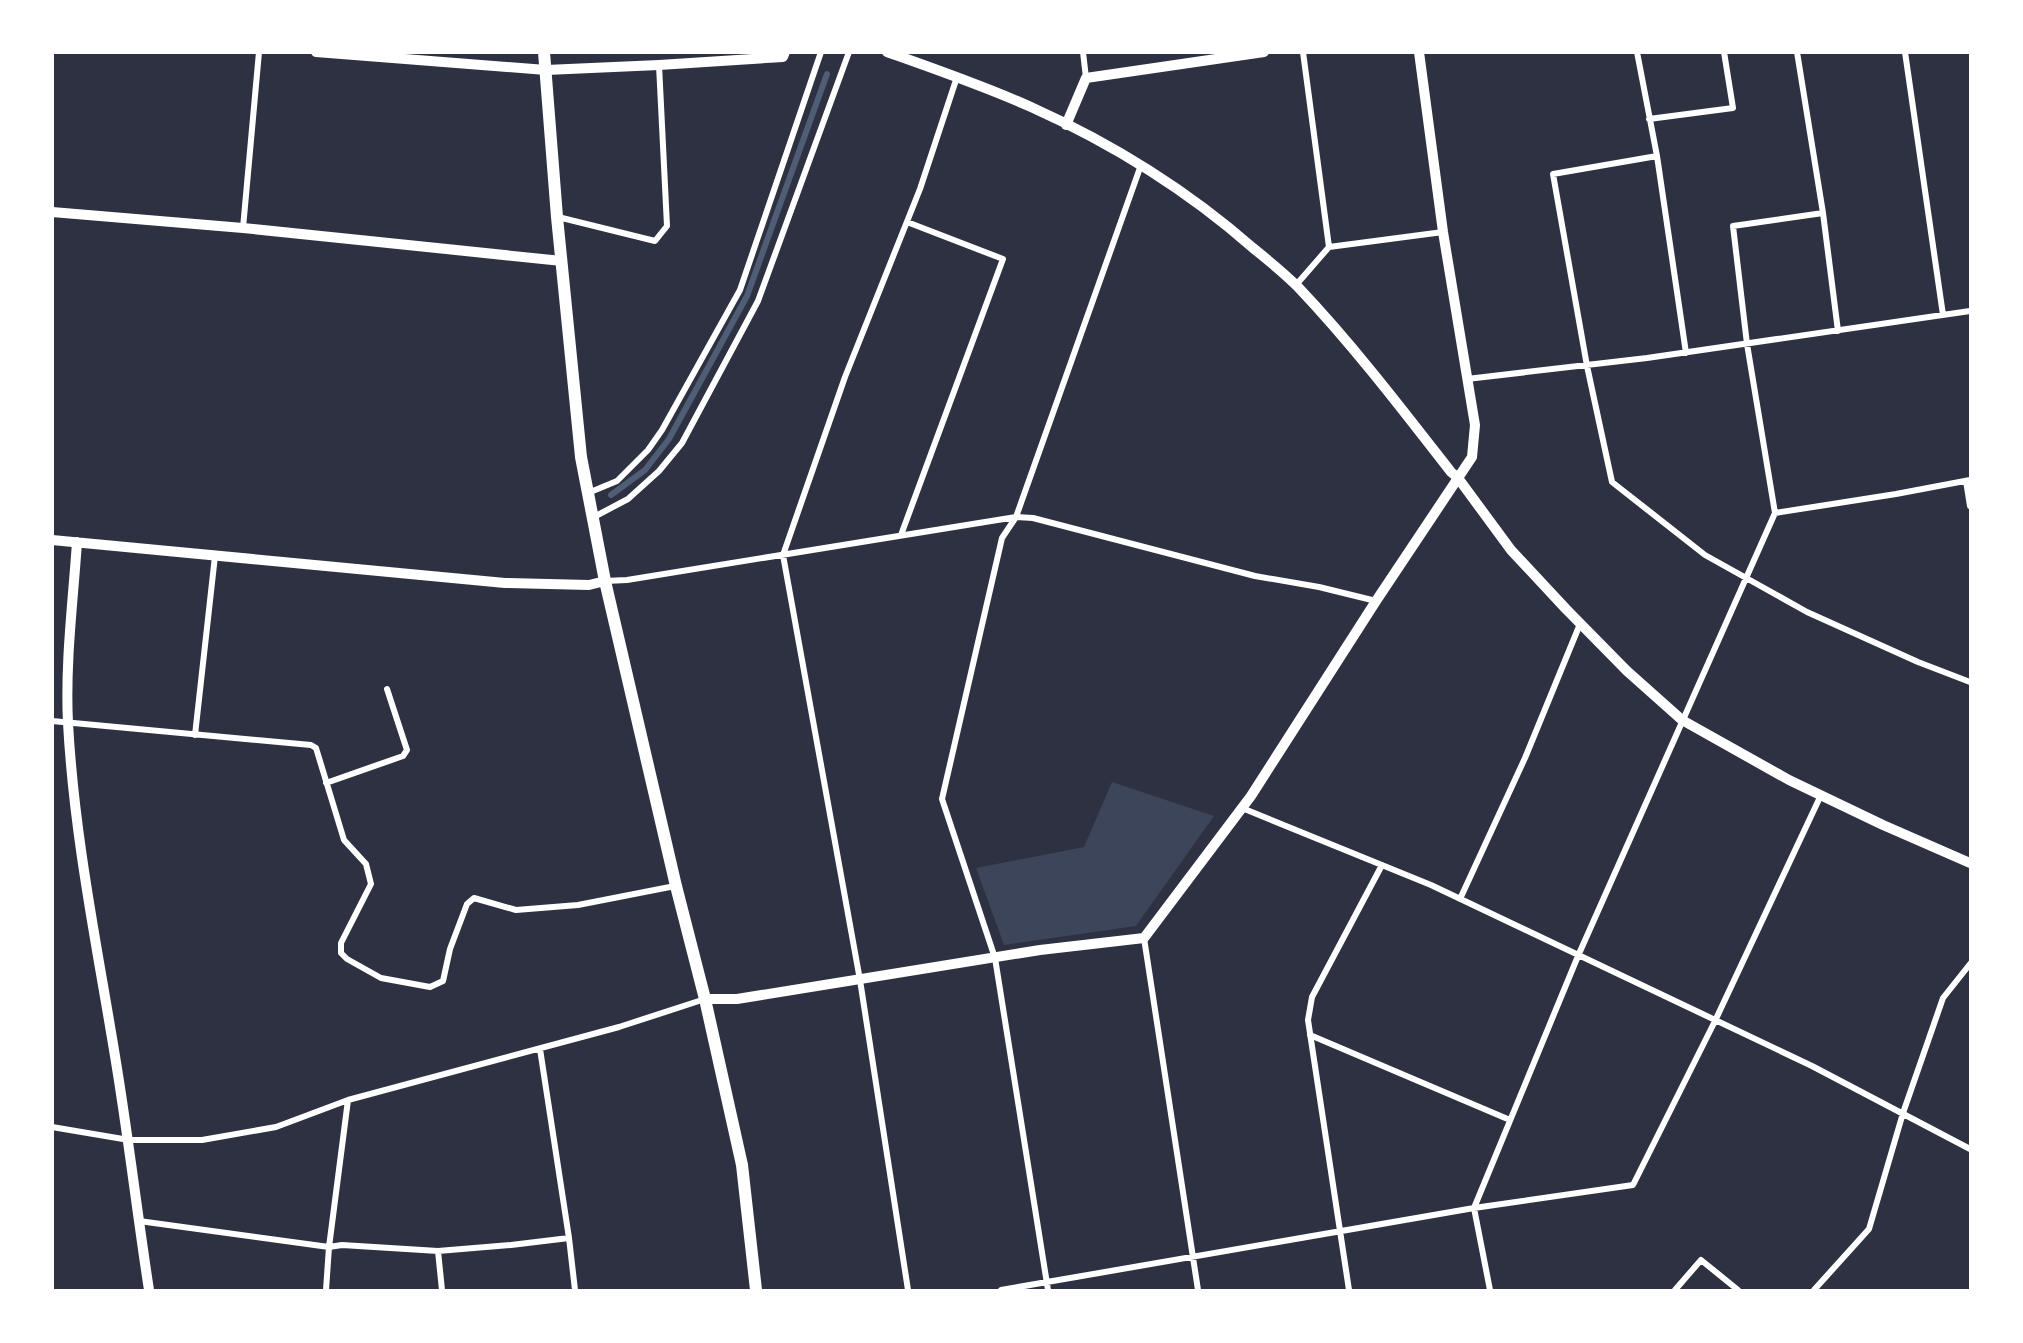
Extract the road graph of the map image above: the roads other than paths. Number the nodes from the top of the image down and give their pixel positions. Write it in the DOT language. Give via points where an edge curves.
graph roads {
  1 [pos="259,52"];
  2 [pos="316,52"];
  3 [pos="544,52"];
  4 [pos="785,52"];
  5 [pos="820,52"];
  6 [pos="849,52"];
  7 [pos="887,52"];
  8 [pos="1083,52"];
  9 [pos="1264,52"];
  10 [pos="1303,52"];
  11 [pos="1419,52"];
  12 [pos="1637,52"];
  13 [pos="1724,52"];
  14 [pos="1797,52"];
  15 [pos="1905,52"];
  16 [pos="1199,57"];
  17 [pos="659,65"];
  18 [pos="546,70"];
  19 [pos="957,77"];
  20 [pos="1086,78"];
  21 [pos="1649,119"];
  22 [pos="1066,124"];
  23 [pos="1657,156"];
  24 [pos="1141,165"];
  25 [pos="52,212"];
  26 [pos="1823,213"];
  27 [pos="557,217"];
  28 [pos="907,222"];
  29 [pos="243,228"];
  30 [pos="1443,232"];
  31 [pos="1329,247"];
  32 [pos="562,261"];
  33 [pos="1296,285"];
  34 [pos="1971,311"];
  35 [pos="1943,315"];
  36 [pos="1838,331"];
  37 [pos="1748,344"];
  38 [pos="1686,353"];
  39 [pos="1587,366"];
  40 [pos="1467,379"];
  41 [pos="1458,478"];
  42 [pos="1968,480"];
  43 [pos="588,494"];
  44 [pos="1971,506"];
  45 [pos="1775,513"];
  46 [pos="1016,517"];
  47 [pos="592,518"];
  48 [pos="901,535"];
  49 [pos="52,540"];
  50 [pos="77,542"];
  51 [pos="783,555"];
  52 [pos="215,556"];
  53 [pos="1746,577"];
  54 [pos="605,581"];
  55 [pos="1376,601"];
  56 [pos="1580,624"];
  57 [pos="1971,682"];
  58 [pos="387,689"];
  59 [pos="1682,720"];
  60 [pos="52,721"];
  61 [pos="68,723"];
  62 [pos="195,735"];
  63 [pos="326,783"];
  64 [pos="1821,795"];
  65 [pos="1242,808"];
  66 [pos="1971,863"];
  67 [pos="1382,865"];
  68 [pos="676,886"];
  69 [pos="1460,899"];
  70 [pos="1144,938"];
  71 [pos="1578,956"];
  72 [pos="995,958"];
  73 [pos="1971,964"];
  74 [pos="861,980"];
  75 [pos="705,999"];
  76 [pos="1715,1021"];
  77 [pos="1310,1035"];
  78 [pos="540,1049"];
  79 [pos="348,1100"];
  80 [pos="1903,1113"];
  81 [pos="1509,1120"];
  82 [pos="52,1127"];
  83 [pos="129,1140"];
  84 [pos="1971,1149"];
  85 [pos="1474,1208"];
  86 [pos="138,1221"];
  87 [pos="1340,1232"];
  88 [pos="569,1238"];
  89 [pos="329,1247"];
  90 [pos="438,1251"];
  91 [pos="1192,1258"];
  92 [pos="1048,1287"];
  93 [pos="149,1290"];
  94 [pos="326,1290"];
  95 [pos="442,1290"];
  96 [pos="575,1290"];
  97 [pos="756,1290"];
  98 [pos="908,1290"];
  99 [pos="1001,1290"];
  100 [pos="1198,1290"];
  101 [pos="1349,1290"];
  102 [pos="1490,1290"];
  103 [pos="1675,1290"];
  104 [pos="1738,1290"];
  105 [pos="1814,1290"];
  1 -- 29 [label="street"];
  2 -- 18 [label="street"];
  3 -- 18 [label="main road"];
  4 -- 17 [label="street" via="783,57"];
  5 -- 43 [label="street" via="740,290 648,450 617,481"];
  6 -- 47 [label="street" via="759,301 682,443 628,499"];
  7 -- 19 [label="street"];
  8 -- 20 [label="street"];
  9 -- 16 [label="street"];
  10 -- 31 [label="street"];
  11 -- 30 [label="street"];
  12 -- 21 [label="street"];
  13 -- 21 [label="street" via="1733,108"];
  14 -- 26 [label="street"];
  15 -- 35 [label="street"];
  16 -- 20 [label="street"];
  17 -- 18 [label="street"];
  17 -- 27 [label="street" via="668,226 655,241"];
  18 -- 27 [label="main road"];
  19 -- 22 [label="street"];
  19 -- 28 [label="street"];
  20 -- 22 [label="street"];
  21 -- 23 [label="street"];
  22 -- 24 [label="street"];
  23 -- 38 [label="street"];
  23 -- 39 [label="street" via="1552,174"];
  24 -- 33 [label="street" via="1234,231"];
  24 -- 46 [label="street"];
  25 -- 29 [label="street"];
  26 -- 36 [label="street"];
  26 -- 37 [label="street" via="1733,226"];
  27 -- 32 [label="main road"];
  28 -- 48 [label="street" via="1003,259"];
  28 -- 51 [label="street" via="845,377"];
  29 -- 32 [label="street"];
  30 -- 31 [label="street"];
  30 -- 40 [label="street"];
  31 -- 33 [label="street"];
  32 -- 43 [label="main road" via="575,406"];
  33 -- 41 [label="street"];
  34 -- 35 [label="street"];
  35 -- 36 [label="street"];
  36 -- 37 [label="street"];
  37 -- 38 [label="street"];
  37 -- 45 [label="street"];
  38 -- 39 [label="street"];
  39 -- 40 [label="street"];
  39 -- 53 [label="street" via="1612,482 1705,555"];
  40 -- 41 [label="street" via="1475,425 1472,457"];
  41 -- 55 [label="street"];
  41 -- 56 [label="street" via="1511,550"];
  42 -- 44 [label="street"];
  42 -- 45 [label="street"];
  43 -- 47 [label="main road"];
  45 -- 53 [label="street"];
  46 -- 48 [label="street"];
  46 -- 55 [label="street" via="1033,518 1255,576"];
  46 -- 72 [label="street" via="1002,538 942,799"];
  47 -- 54 [label="main road"];
  48 -- 51 [label="street"];
  49 -- 50 [label="street"];
  50 -- 52 [label="street"];
  50 -- 61 [label="street"];
  51 -- 54 [label="street"];
  51 -- 74 [label="street"];
  52 -- 54 [label="street" via="505,583 589,585"];
  52 -- 62 [label="street"];
  53 -- 57 [label="street" via="1807,612"];
  53 -- 59 [label="street"];
  54 -- 68 [label="main road"];
  55 -- 65 [label="street"];
  56 -- 59 [label="street"];
  56 -- 69 [label="street" via="1525,758"];
  58 -- 63 [label="street" via="406,750 403,756"];
  59 -- 64 [label="street"];
  59 -- 71 [label="street"];
  60 -- 61 [label="street"];
  61 -- 62 [label="street"];
  61 -- 83 [label="street" via="74,793"];
  62 -- 63 [label="street" via="311,745"];
  63 -- 68 [label="street" via="344,840 366,864 370,884 341,943 341,953 381,978 430,987 443,981 466,904 474,898 516,910 578,905"];
  64 -- 66 [label="street"];
  64 -- 76 [label="street"];
  65 -- 67 [label="street"];
  65 -- 70 [label="street"];
  67 -- 69 [label="street"];
  67 -- 77 [label="street" via="1312,997"];
  68 -- 75 [label="main road"];
  69 -- 71 [label="street"];
  70 -- 72 [label="street"];
  70 -- 91 [label="street"];
  71 -- 76 [label="street"];
  71 -- 81 [label="street"];
  72 -- 74 [label="street"];
  72 -- 92 [label="street"];
  73 -- 80 [label="street" via="1943,998"];
  74 -- 75 [label="street" via="737,999"];
  74 -- 98 [label="street"];
  75 -- 78 [label="street"];
  75 -- 97 [label="main road" via="742,1165"];
  76 -- 80 [label="street"];
  76 -- 85 [label="street" via="1633,1185"];
  77 -- 81 [label="street"];
  77 -- 87 [label="street"];
  78 -- 79 [label="street"];
  78 -- 88 [label="street"];
  79 -- 83 [label="street" via="276,1127 202,1140"];
  79 -- 89 [label="street"];
  80 -- 84 [label="street"];
  80 -- 105 [label="street" via="1869,1229"];
  81 -- 85 [label="street"];
  82 -- 83 [label="street"];
  83 -- 86 [label="street"];
  85 -- 87 [label="street"];
  85 -- 102 [label="street"];
  86 -- 89 [label="street"];
  86 -- 93 [label="street"];
  87 -- 91 [label="street"];
  87 -- 101 [label="street"];
  88 -- 90 [label="street"];
  88 -- 96 [label="street"];
  89 -- 90 [label="street"];
  89 -- 94 [label="street"];
  90 -- 95 [label="street"];
  91 -- 92 [label="street"];
  91 -- 100 [label="street"];
  92 -- 99 [label="street"];
  103 -- 104 [label="street" via="1701,1260"];
}
